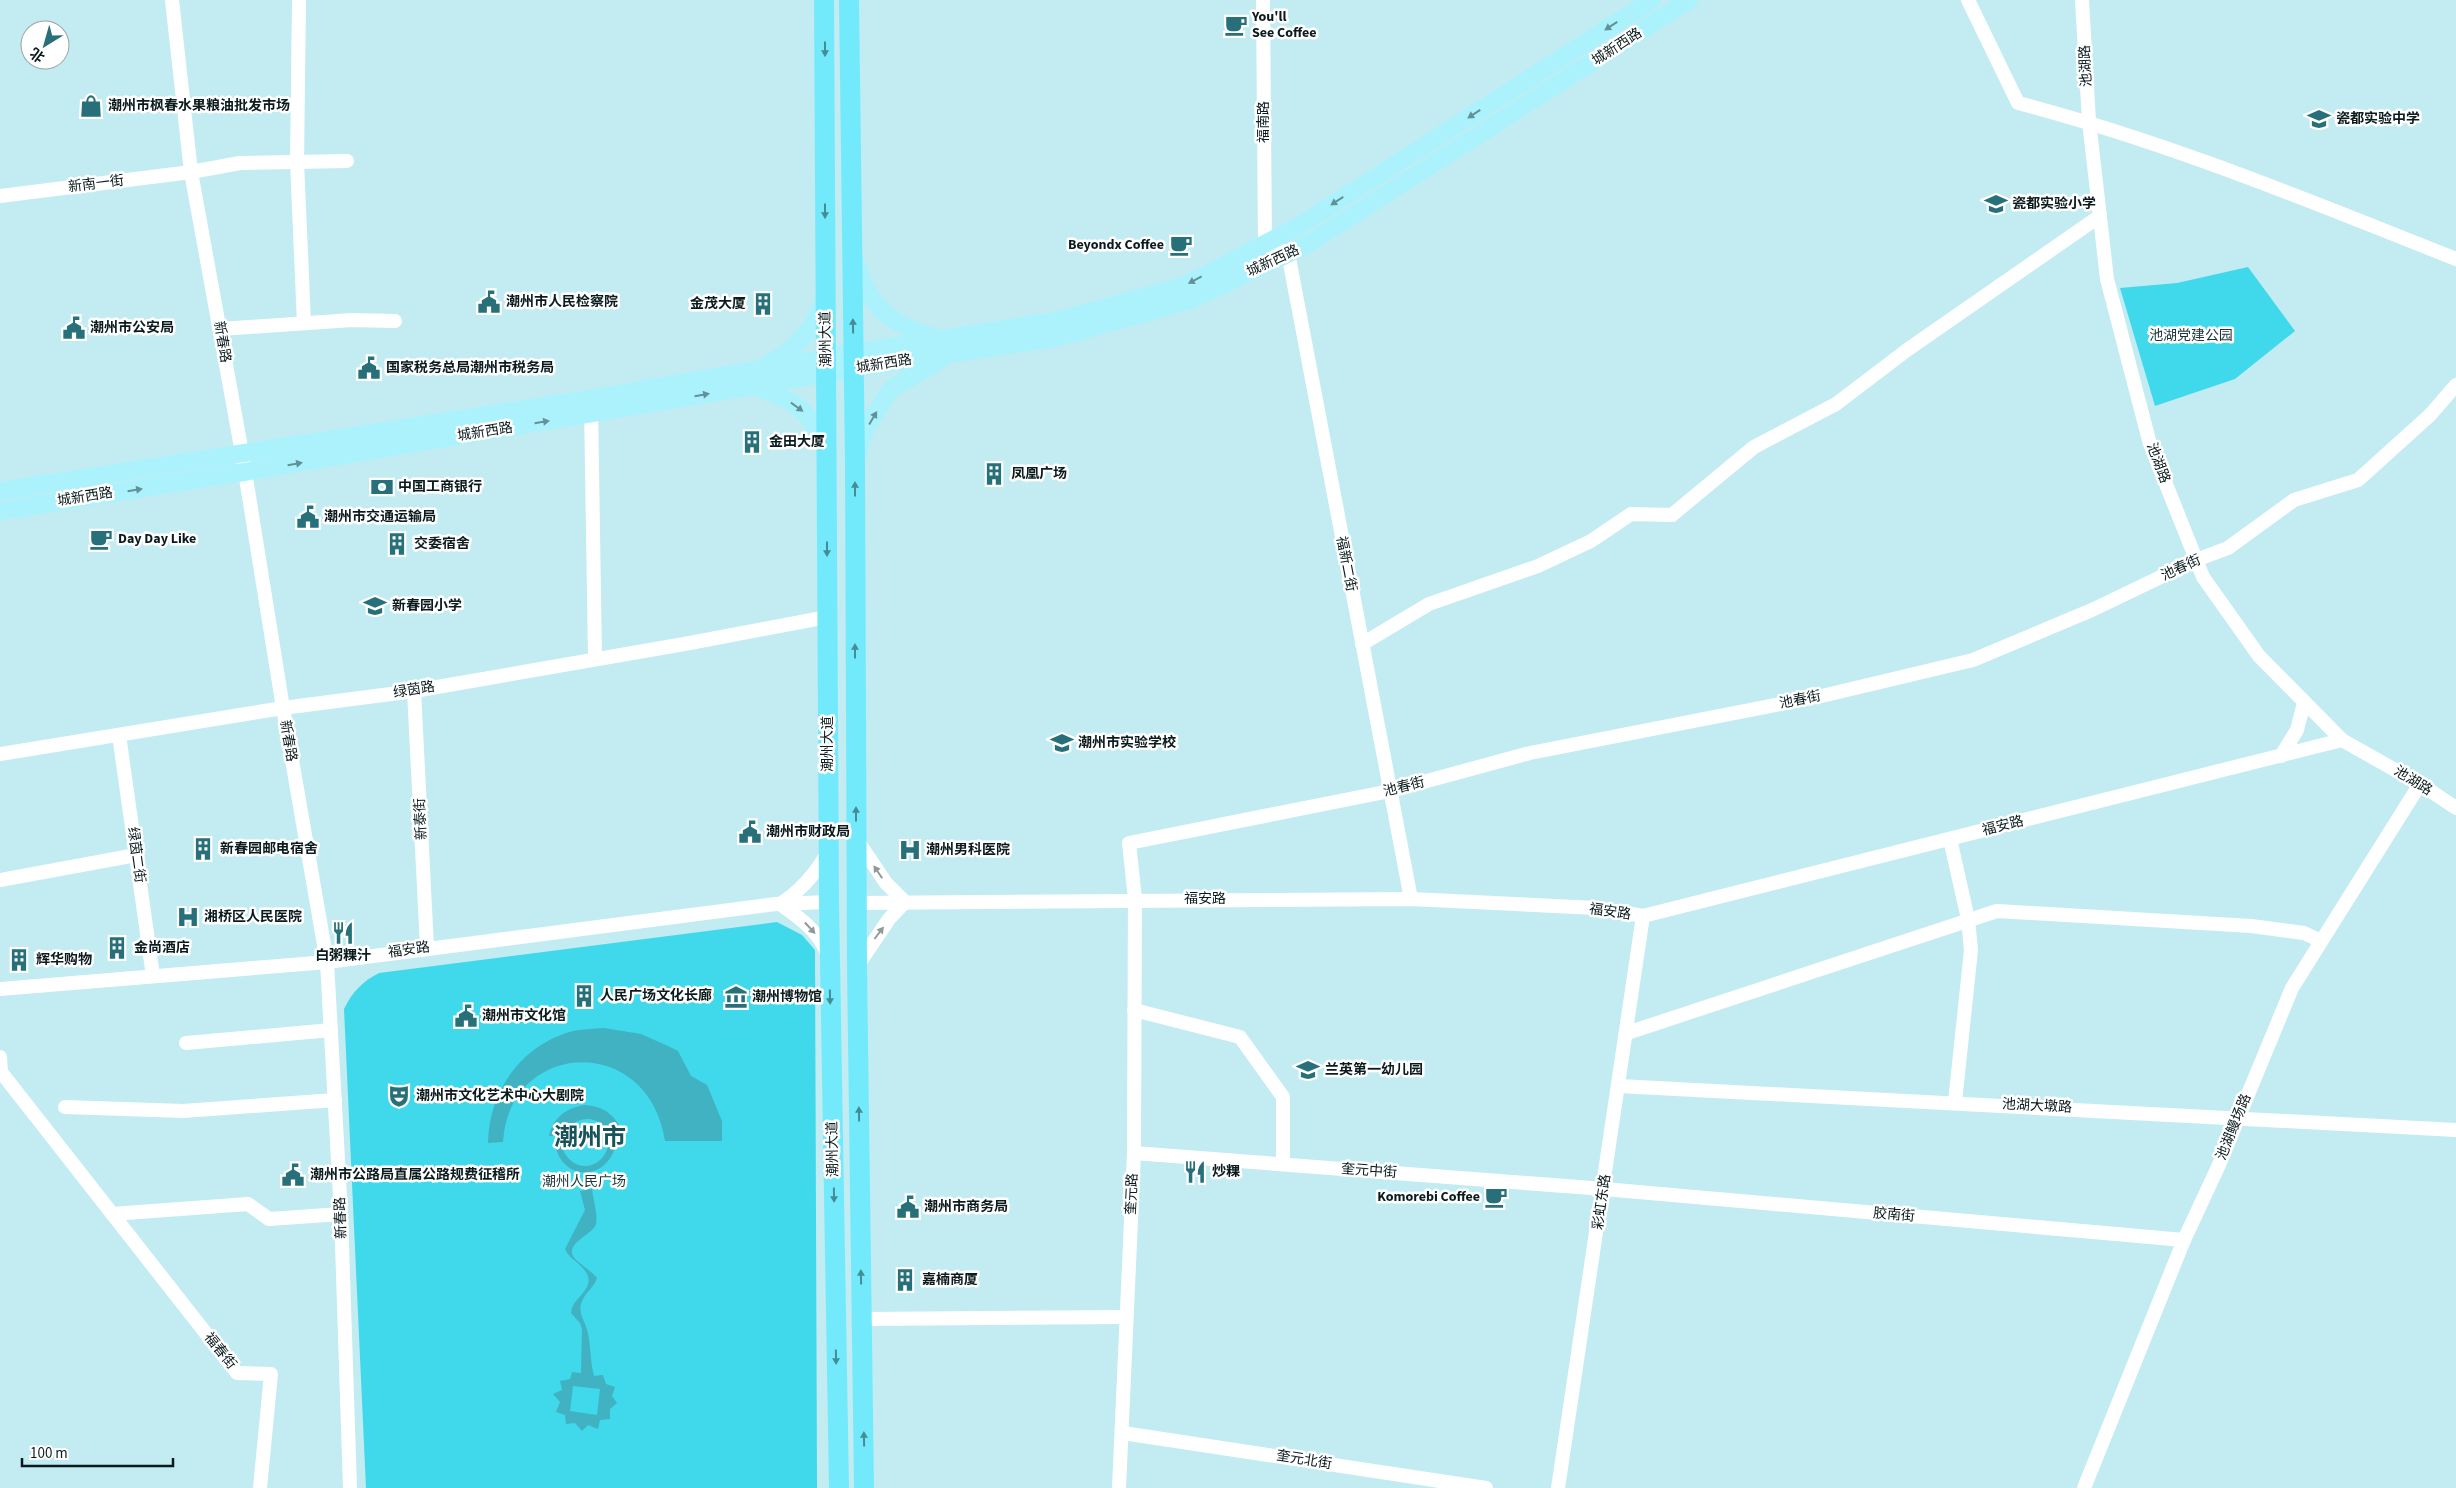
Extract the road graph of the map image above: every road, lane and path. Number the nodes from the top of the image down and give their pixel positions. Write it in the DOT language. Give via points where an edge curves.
graph roads {
  1 [pos="172,0"];
  2 [pos="298,0"];
  3 [pos="824,0"];
  4 [pos="849,0"];
  5 [pos="1263,0"];
  6 [pos="1652,0"];
  7 [pos="1689,0"];
  8 [pos="1968,0"];
  9 [pos="2082,0"];
  10 [pos="2089,121"];
  11 [pos="347,161"];
  12 [pos="297,162"];
  13 [pos="192,172"];
  14 [pos="0,196"];
  15 [pos="2100,216"];
  16 [pos="1265,244"];
  17 [pos="852,253"];
  18 [pos="1288,253"];
  19 [pos="2456,259"];
  20 [pos="825,295"];
  21 [pos="395,321"];
  22 [pos="304,323"];
  23 [pos="220,329"];
  24 [pos="945,347"];
  25 [pos="853,361"];
  26 [pos="827,366"];
  27 [pos="754,378"];
  28 [pos="2456,385"];
  29 [pos="591,407"];
  30 [pos="827,450"];
  31 [pos="242,452"];
  32 [pos="854,463"];
  33 [pos="244,472"];
  34 [pos="0,491"];
  35 [pos="0,511"];
  36 [pos="2196,560"];
  37 [pos="827,617"];
  38 [pos="1362,644"];
  39 [pos="595,658"];
  40 [pos="414,691"];
  41 [pos="2304,703"];
  42 [pos="283,708"];
  43 [pos="119,735"];
  44 [pos="2342,740"];
  45 [pos="0,754"];
  46 [pos="2281,756"];
  47 [pos="2420,784"];
  48 [pos="1390,791"];
  49 [pos="2456,808"];
  50 [pos="856,838"];
  51 [pos="1950,840"];
  52 [pos="828,851"];
  53 [pos="136,855"];
  54 [pos="0,880"];
  55 [pos="1134,899"];
  56 [pos="1411,899"];
  57 [pos="905,902"];
  58 [pos="823,903"];
  59 [pos="856,903"];
  60 [pos="780,904"];
  61 [pos="1643,916"];
  62 [pos="1968,919"];
  63 [pos="2321,941"];
  64 [pos="427,948"];
  65 [pos="830,961"];
  66 [pos="327,962"];
  67 [pos="857,967"];
  68 [pos="153,976"];
  69 [pos="0,989"];
  70 [pos="1134,1010"];
  71 [pos="331,1030"];
  72 [pos="1627,1033"];
  73 [pos="186,1043"];
  74 [pos="0,1063"];
  75 [pos="1619,1086"];
  76 [pos="335,1100"];
  77 [pos="1956,1102"];
  78 [pos="65,1107"];
  79 [pos="2238,1116"];
  80 [pos="2456,1130"];
  81 [pos="1134,1153"];
  82 [pos="1283,1164"];
  83 [pos="1604,1189"];
  84 [pos="112,1214"];
  85 [pos="341,1214"];
  86 [pos="2184,1240"];
  87 [pos="1125,1317"];
  88 [pos="862,1319"];
  89 [pos="1122,1433"];
  90 [pos="260,1488"];
  91 [pos="350,1488"];
  92 [pos="838,1488"];
  93 [pos="864,1488"];
  94 [pos="1119,1488"];
  95 [pos="1486,1488"];
  96 [pos="1558,1488"];
  97 [pos="2084,1488"];
  1 -- 13 [label="street, 新春路"];
  2 -- 12 [label="street"];
  3 -- 20 [label="highway, 潮州大道, one-way"];
  4 -- 17 [label="highway, 潮州大道"];
  5 -- 16 [label="street, 福南路"];
  6 -- 16 [label="main road, 城新西路, one-way" via="1299,226"];
  7 -- 18 [label="main road, 城新西路" via="1316,239"];
  8 -- 10 [label="street" via="2018,103"];
  9 -- 10 [label="street, 池湖路"];
  10 -- 15 [label="street, 池湖路"];
  10 -- 19 [label="street" via="2228,170"];
  11 -- 12 [label="street, 新南一街"];
  12 -- 13 [label="street, 新南一街" via="240,162"];
  12 -- 22 [label="street"];
  13 -- 14 [label="street, 新南一街"];
  13 -- 23 [label="street, 新春路"];
  15 -- 36 [label="street, 池湖路" via="2107,279 2150,444"];
  15 -- 38 [label="street" via="1907,350 1836,404 1754,447 1672,515 1630,514 1582,545 1538,566 1428,604"];
  16 -- 18 [label="street"];
  16 -- 24 [label="main road, 城新西路, one-way" via="1184,286 1056,322"];
  17 -- 24 [label="main road" via="871,300 890,318"];
  25 -- 17 [label="highway, 潮州大道, one-way"];
  18 -- 24 [label="main road, 城新西路" via="1191,300 1054,338"];
  18 -- 38 [label="street, 福新二街"];
  20 -- 26 [label="highway, 潮州大道"];
  20 -- 27 [label="main road" via="816,321 802,340"];
  21 -- 22 [label="street"];
  22 -- 23 [label="street"];
  23 -- 31 [label="street, 新春路"];
  24 -- 25 [label="main road, 城新西路"];
  32 -- 24 [label="main road, one-way" via="866,428 891,389"];
  25 -- 26 [label="main road, 城新西路"];
  25 -- 32 [label="highway, 潮州大道"];
  26 -- 27 [label="main road, 城新西路"];
  26 -- 30 [label="highway, 潮州大道"];
  27 -- 29 [label="main road, 城新西路"];
  27 -- 30 [label="main road, one-way" via="801,409 816,425"];
  28 -- 36 [label="street, 池春街" via="2430,415 2358,480 2294,500 2228,548"];
  29 -- 31 [label="main road, 城新西路"];
  33 -- 29 [label="main road, 城新西路, one-way"];
  29 -- 39 [label="street"];
  30 -- 37 [label="highway, 潮州大道, one-way"];
  31 -- 33 [label="street, 新春路"];
  31 -- 34 [label="main road, 城新西路"];
  50 -- 32 [label="highway, 潮州大道, one-way"];
  35 -- 33 [label="main road, 城新西路, one-way"];
  33 -- 42 [label="street, 新春路"];
  36 -- 41 [label="street, 池湖路" via="2203,577 2253,649"];
  36 -- 48 [label="street, 池春街" via="2092,610 1973,660 1826,694 1530,753"];
  37 -- 39 [label="street, 绿茵路"];
  37 -- 52 [label="highway, 潮州大道"];
  38 -- 48 [label="street, 福新二街"];
  39 -- 40 [label="street, 绿茵路"];
  40 -- 42 [label="street, 绿茵路"];
  40 -- 64 [label="street, 新泰街"];
  41 -- 44 [label="street, 池湖路"];
  41 -- 46 [label="street" via="2297,730"];
  42 -- 43 [label="street, 绿茵路"];
  42 -- 66 [label="street, 新春路"];
  43 -- 45 [label="street, 绿茵路"];
  43 -- 53 [label="street, 绿茵二街"];
  44 -- 46 [label="street, 福安路"];
  44 -- 47 [label="street, 池湖路"];
  46 -- 51 [label="street, 福安路"];
  47 -- 49 [label="street, 池湖路"];
  47 -- 63 [label="street, 池湖鳗场路"];
  48 -- 55 [label="street, 池春街" via="1129,844"];
  48 -- 56 [label="street, 福新二街"];
  57 -- 50 [label="street, one-way" via="886,883"];
  50 -- 59 [label="highway, 潮州大道"];
  51 -- 61 [label="street, 福安路"];
  51 -- 62 [label="street"];
  52 -- 58 [label="highway, 潮州大道"];
  52 -- 60 [label="street" via="811,878"];
  53 -- 54 [label="street"];
  53 -- 68 [label="street, 绿茵二街"];
  55 -- 56 [label="street, 福安路"];
  55 -- 57 [label="street, 福安路"];
  55 -- 70 [label="street, 奎元路"];
  56 -- 61 [label="street, 福安路" via="1596,908"];
  57 -- 59 [label="street, 福安路"];
  67 -- 57 [label="street, one-way" via="889,919"];
  58 -- 60 [label="street, 福安路"];
  58 -- 65 [label="highway, 潮州大道"];
  59 -- 67 [label="highway, 潮州大道"];
  60 -- 64 [label="street, 福安路"];
  60 -- 65 [label="street, one-way" via="812,930"];
  61 -- 72 [label="street, 彩虹东路"];
  62 -- 63 [label="street" via="1996,910 2251,926 2304,933"];
  62 -- 72 [label="street"];
  62 -- 77 [label="street" via="1971,950"];
  63 -- 79 [label="street, 池湖鳗场路" via="2292,988"];
  64 -- 66 [label="street, 福安路"];
  65 -- 92 [label="highway, 潮州大道, one-way"];
  66 -- 68 [label="street, 福安路"];
  66 -- 71 [label="street, 新春路"];
  88 -- 67 [label="highway, 潮州大道, one-way"];
  68 -- 69 [label="street, 福安路"];
  70 -- 81 [label="street, 奎元路"];
  70 -- 82 [label="street" via="1240,1037 1283,1097"];
  71 -- 73 [label="street"];
  71 -- 76 [label="street, 新春路"];
  72 -- 75 [label="street, 彩虹东路"];
  74 -- 84 [label="street, 福春街" via="1,1072"];
  75 -- 77 [label="street, 池湖大墩路"];
  75 -- 83 [label="street, 彩虹东路"];
  76 -- 78 [label="street" via="183,1111"];
  76 -- 85 [label="street, 新春路"];
  77 -- 79 [label="street, 池湖大墩路"];
  79 -- 80 [label="street, 池湖大墩路"];
  79 -- 86 [label="street, 池湖鳗场路"];
  81 -- 82 [label="street, 奎元中街"];
  81 -- 87 [label="street, 奎元路"];
  82 -- 83 [label="street, 奎元中街"];
  83 -- 86 [label="street, 胶南街"];
  83 -- 96 [label="street, 彩虹东路"];
  84 -- 85 [label="street" via="248,1204 269,1219"];
  84 -- 90 [label="street, 福春街" via="237,1373 270,1374"];
  85 -- 91 [label="street, 新春路"];
  86 -- 97 [label="street, 池湖鳗场路"];
  87 -- 88 [label="street"];
  87 -- 89 [label="street, 奎元路"];
  93 -- 88 [label="highway, 潮州大道, one-way"];
  89 -- 94 [label="street, 奎元路"];
  89 -- 95 [label="street, 奎元北街"];
}
